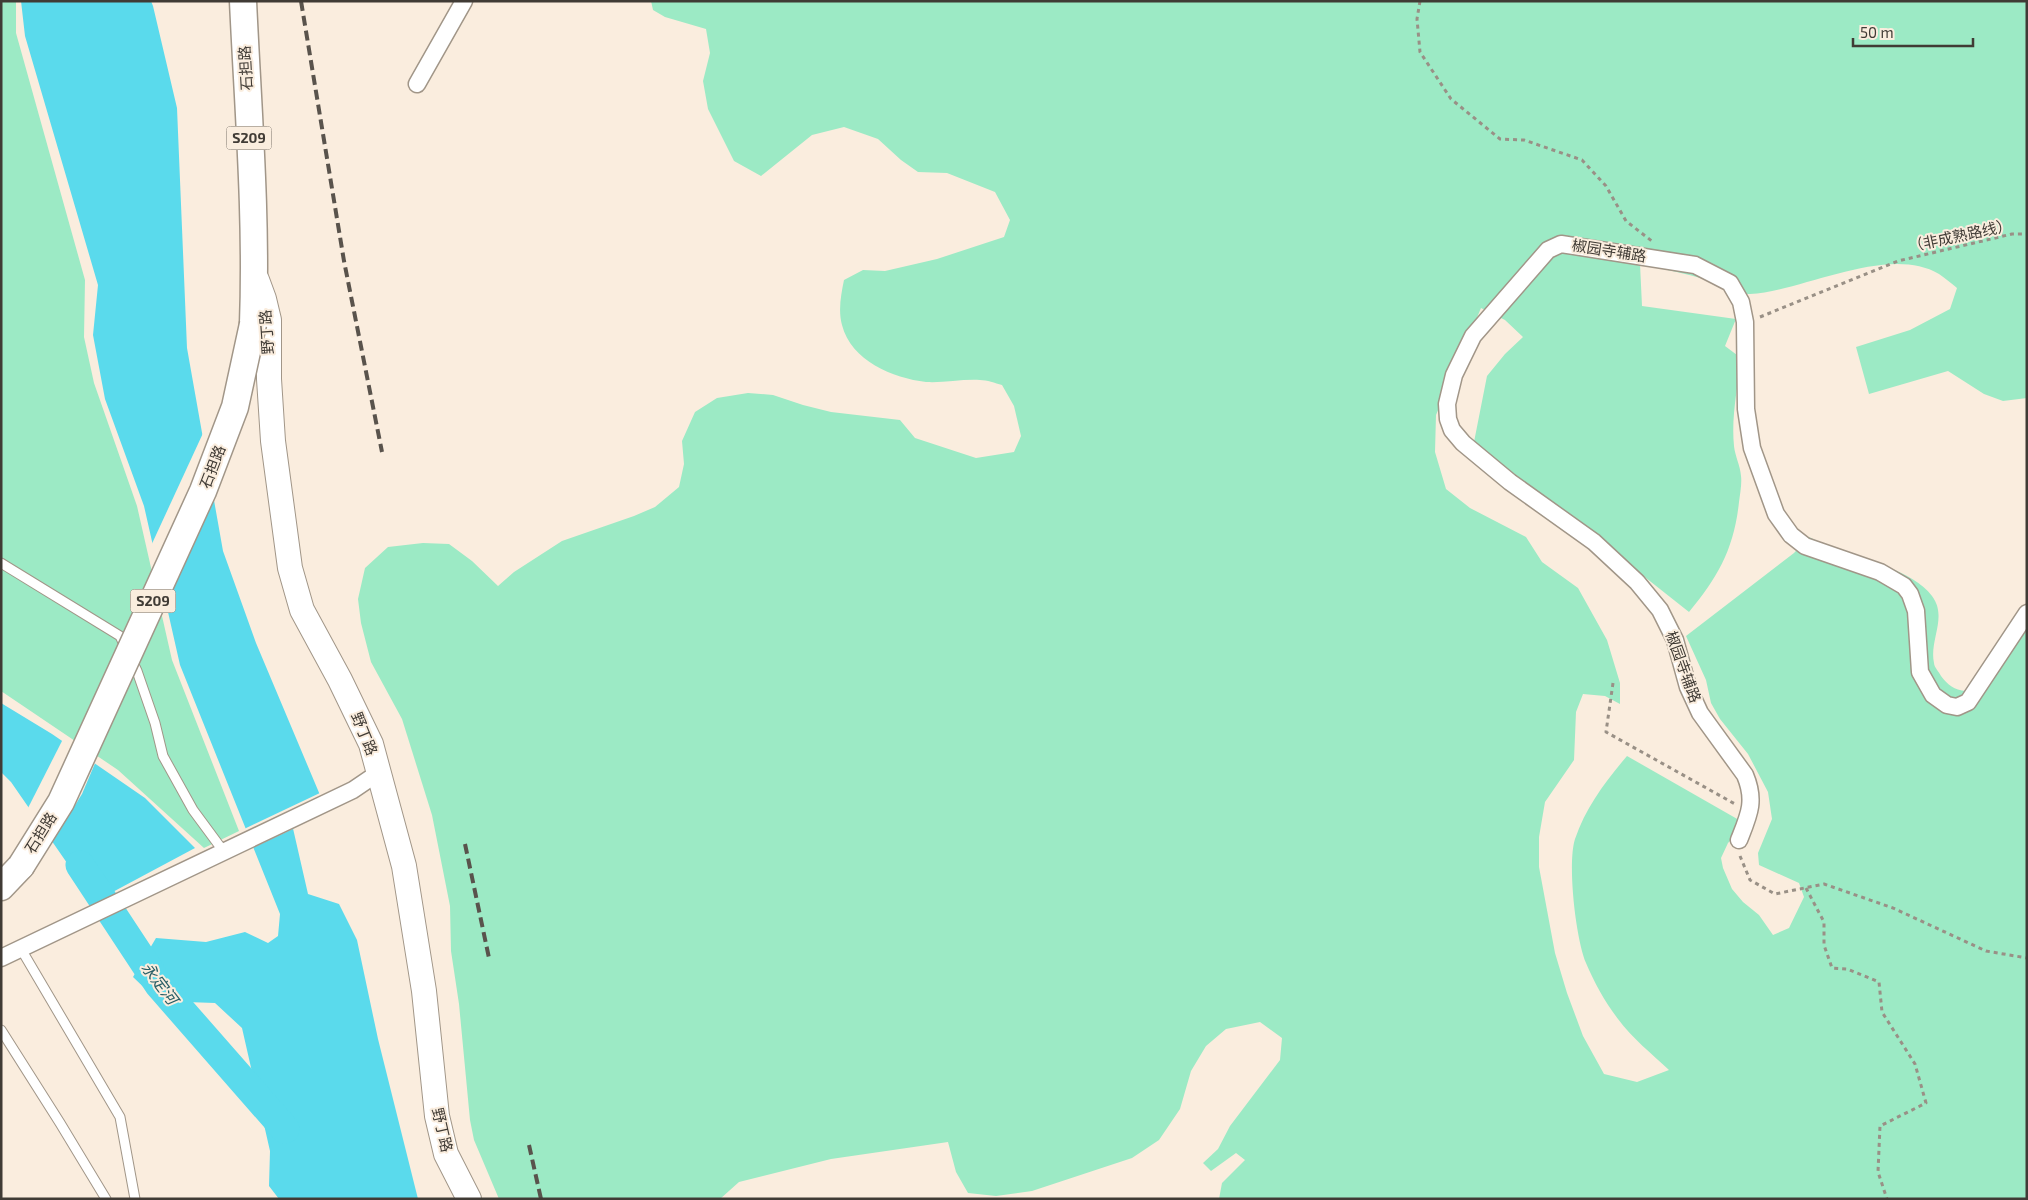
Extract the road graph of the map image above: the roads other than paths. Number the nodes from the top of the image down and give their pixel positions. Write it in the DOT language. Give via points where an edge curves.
graph roads {
  1 [pos="243,1"];
  2 [pos="464,1"];
  3 [pos="417,84"];
  4 [pos="255,275"];
  5 [pos="1,563"];
  6 [pos="2027,613"];
  7 [pos="378,773"];
  8 [pos="1739,840"];
  9 [pos="224,852"];
  10 [pos="1,887"];
  11 [pos="21,949"];
  12 [pos="1,958"];
  13 [pos="1,1030"];
  14 [pos="106,1199"];
  15 [pos="135,1199"];
  16 [pos="469,1199"];
  1 -- 4 [label="main road, 石担路 / S209"];
  2 -- 3 [label="street"];
  4 -- 7 [label="main road, 野丁路" via="269,320 273,441 290,568 302,610 371,744"];
  4 -- 10 [label="main road, 石担路 / S209, bridge" via="253,324 235,407 203,491 61,802 21,866"];
  5 -- 9 [label="lane" via="120,636 138,671 163,756 193,810"];
  6 -- 8 [label="street, 椒园寺辅路" via="1968,702 1957,708 1933,695 1920,672 1916,612 1904,586 1880,572 1805,546 1791,535 1776,514 1752,448 1746,409 1745,322 1741,302 1730,283 1695,265 1561,244 1548,250 1474,336 1454,375 1447,404 1448,419 1463,443 1510,482 1594,542 1637,582 1660,610 1675,640 1688,688 1700,712 1746,775 1751,798 1750,813"];
  7 -- 9 [label="street" via="353,790"];
  7 -- 16 [label="main road, 野丁路" via="404,866 424,991 437,1116 446,1154"];
  9 -- 11 [label="street"];
  11 -- 12 [label="street"];
  11 -- 15 [label="lane" via="120,1117"];
  13 -- 14 [label="lane"];
}
